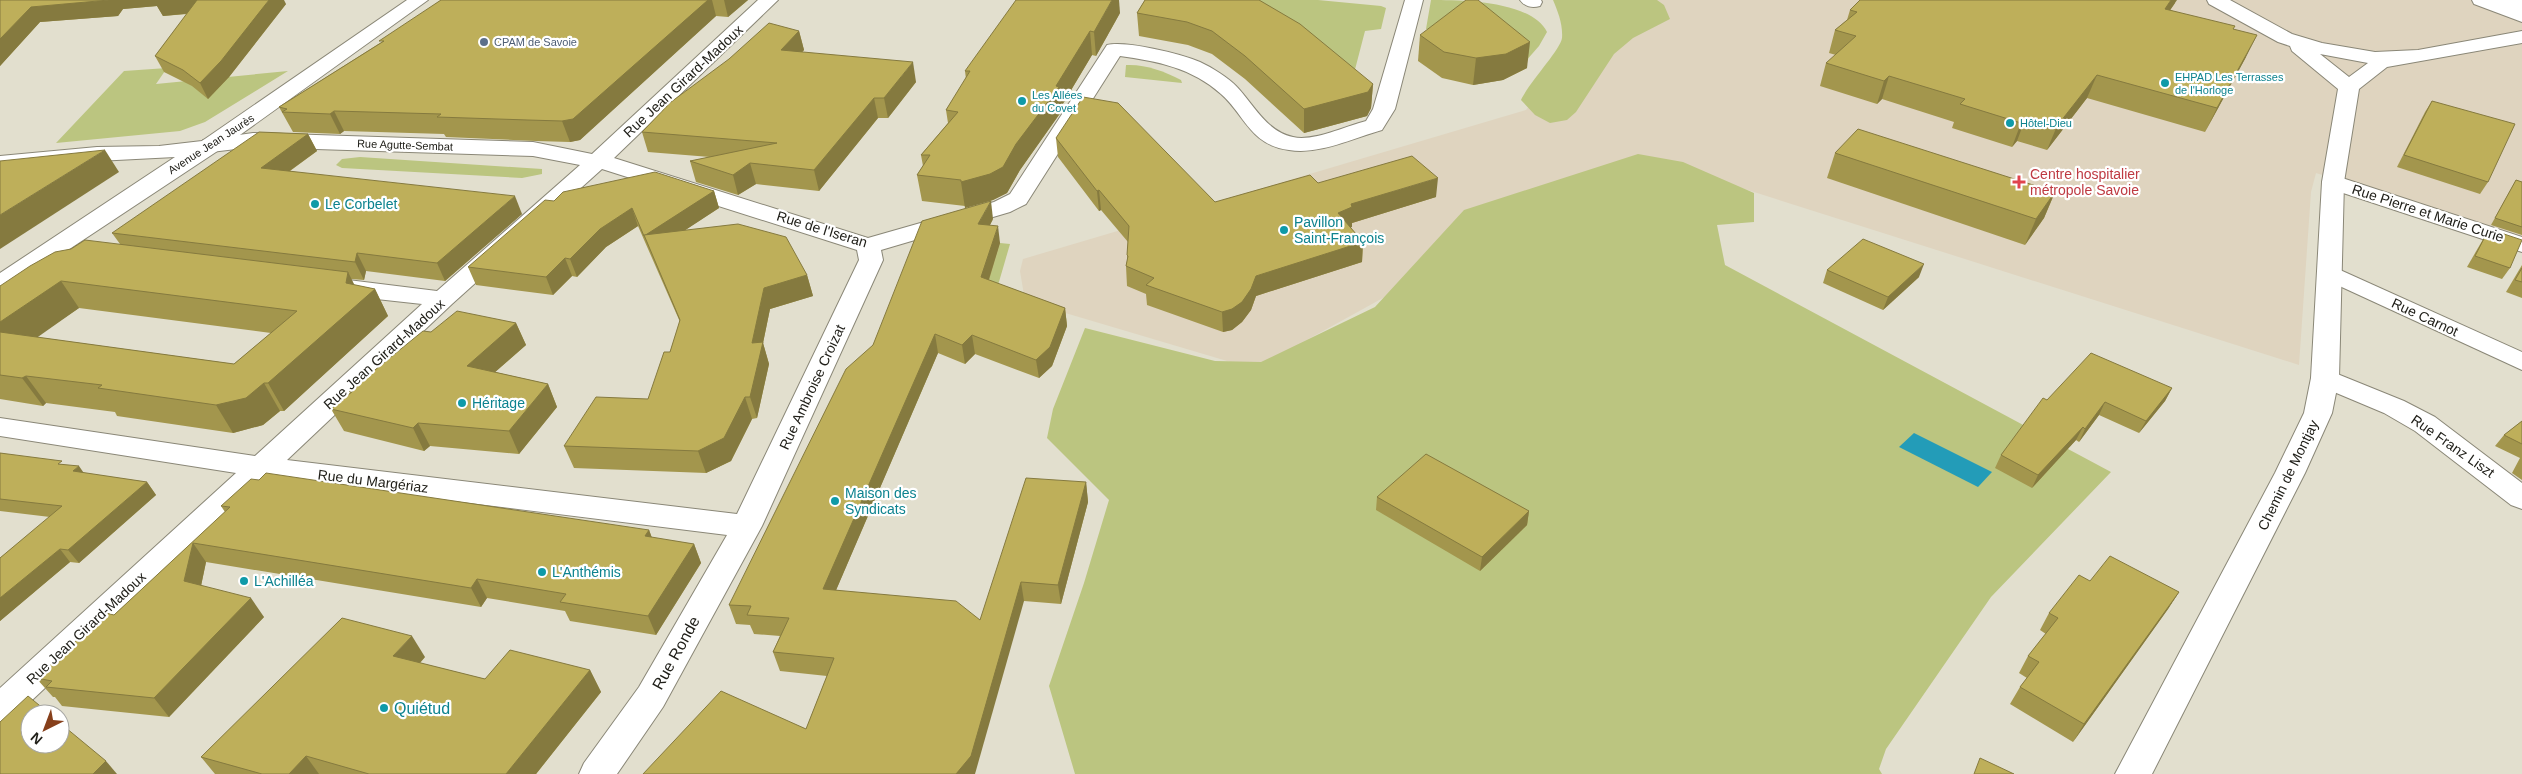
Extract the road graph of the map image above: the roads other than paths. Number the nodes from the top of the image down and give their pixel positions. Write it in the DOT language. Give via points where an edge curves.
graph roads {
  1 [pos="419,0"];
  2 [pos="769,0"];
  3 [pos="1414,0"];
  4 [pos="2216,0"];
  5 [pos="2481,0"];
  6 [pos="2493,0"];
  7 [pos="2522,5"];
  8 [pos="2522,16"];
  9 [pos="2522,37"];
  10 [pos="2285,38"];
  11 [pos="2397,59"];
  12 [pos="2349,87"];
  13 [pos="211,145"];
  14 [pos="598,161"];
  15 [pos="0,163"];
  16 [pos="2333,182"];
  17 [pos="2522,245"];
  18 [pos="868,246"];
  19 [pos="50,251"];
  20 [pos="82,255"];
  21 [pos="2329,272"];
  22 [pos="0,284"];
  23 [pos="316,284"];
  24 [pos="444,299"];
  25 [pos="2522,362"];
  26 [pos="2325,378"];
  27 [pos="0,427"];
  28 [pos="260,467"];
  29 [pos="2522,498"];
  30 [pos="747,526"];
  31 [pos="0,708"];
  32 [pos="597,774"];
  33 [pos="2132,774"];
  1 -- 13 [label="street, Avenue Jean Jaurès"];
  2 -- 14 [label="street, Rue Jean Girard-Madoux"];
  3 -- 18 [label="street, Rue de l'Iseran" via="1384,109 1374,125 1311,144 1290,144 1273,137 1256,124 1229,90 1193,66 1114,49 1018,199 1002,207"];
  4 -- 10 [label="street"];
  5 -- 8 [label="street"];
  6 -- 7 [label="street"];
  9 -- 11 [label="street"];
  10 -- 11 [label="street" via="2348,54"];
  10 -- 12 [label="street"];
  11 -- 12 [label="street" via="2380,63"];
  12 -- 16 [label="street, Chemin de Montjay"];
  13 -- 14 [label="street, Rue Agutte-Sembat" via="253,140 533,149"];
  13 -- 15 [label="street, Rue Agutte-Sembat" via="159,153 97,154"];
  13 -- 19 [label="street, Avenue Jean Jaurès"];
  14 -- 18 [label="street, Rue de l'Iseran"];
  14 -- 24 [label="street, Rue Jean Girard-Madoux"];
  16 -- 17 [label="street, Rue Pierre et Marie Curie"];
  16 -- 21 [label="street, Chemin de Montjay"];
  18 -- 30 [label="street, Rue Ambroise Croizat" via="870,260"];
  19 -- 20 [label="street"];
  19 -- 22 [label="street, Avenue Jean Jaurès"];
  21 -- 25 [label="street, Rue Carnot"];
  21 -- 26 [label="street, Chemin de Montjay"];
  23 -- 24 [label="street"];
  24 -- 28 [label="street, Rue Jean Girard-Madoux"];
  26 -- 29 [label="street, Rue Franz Liszt" via="2425,424"];
  26 -- 33 [label="street, Chemin de Montjay" via="2318,413 2290,474"];
  27 -- 28 [label="street, Rue du Margériaz"];
  28 -- 30 [label="street, Rue du Margériaz"];
  28 -- 31 [label="street, Rue Jean Girard-Madoux"];
  30 -- 32 [label="street, Rue Ronde" via="651,697"];
}
